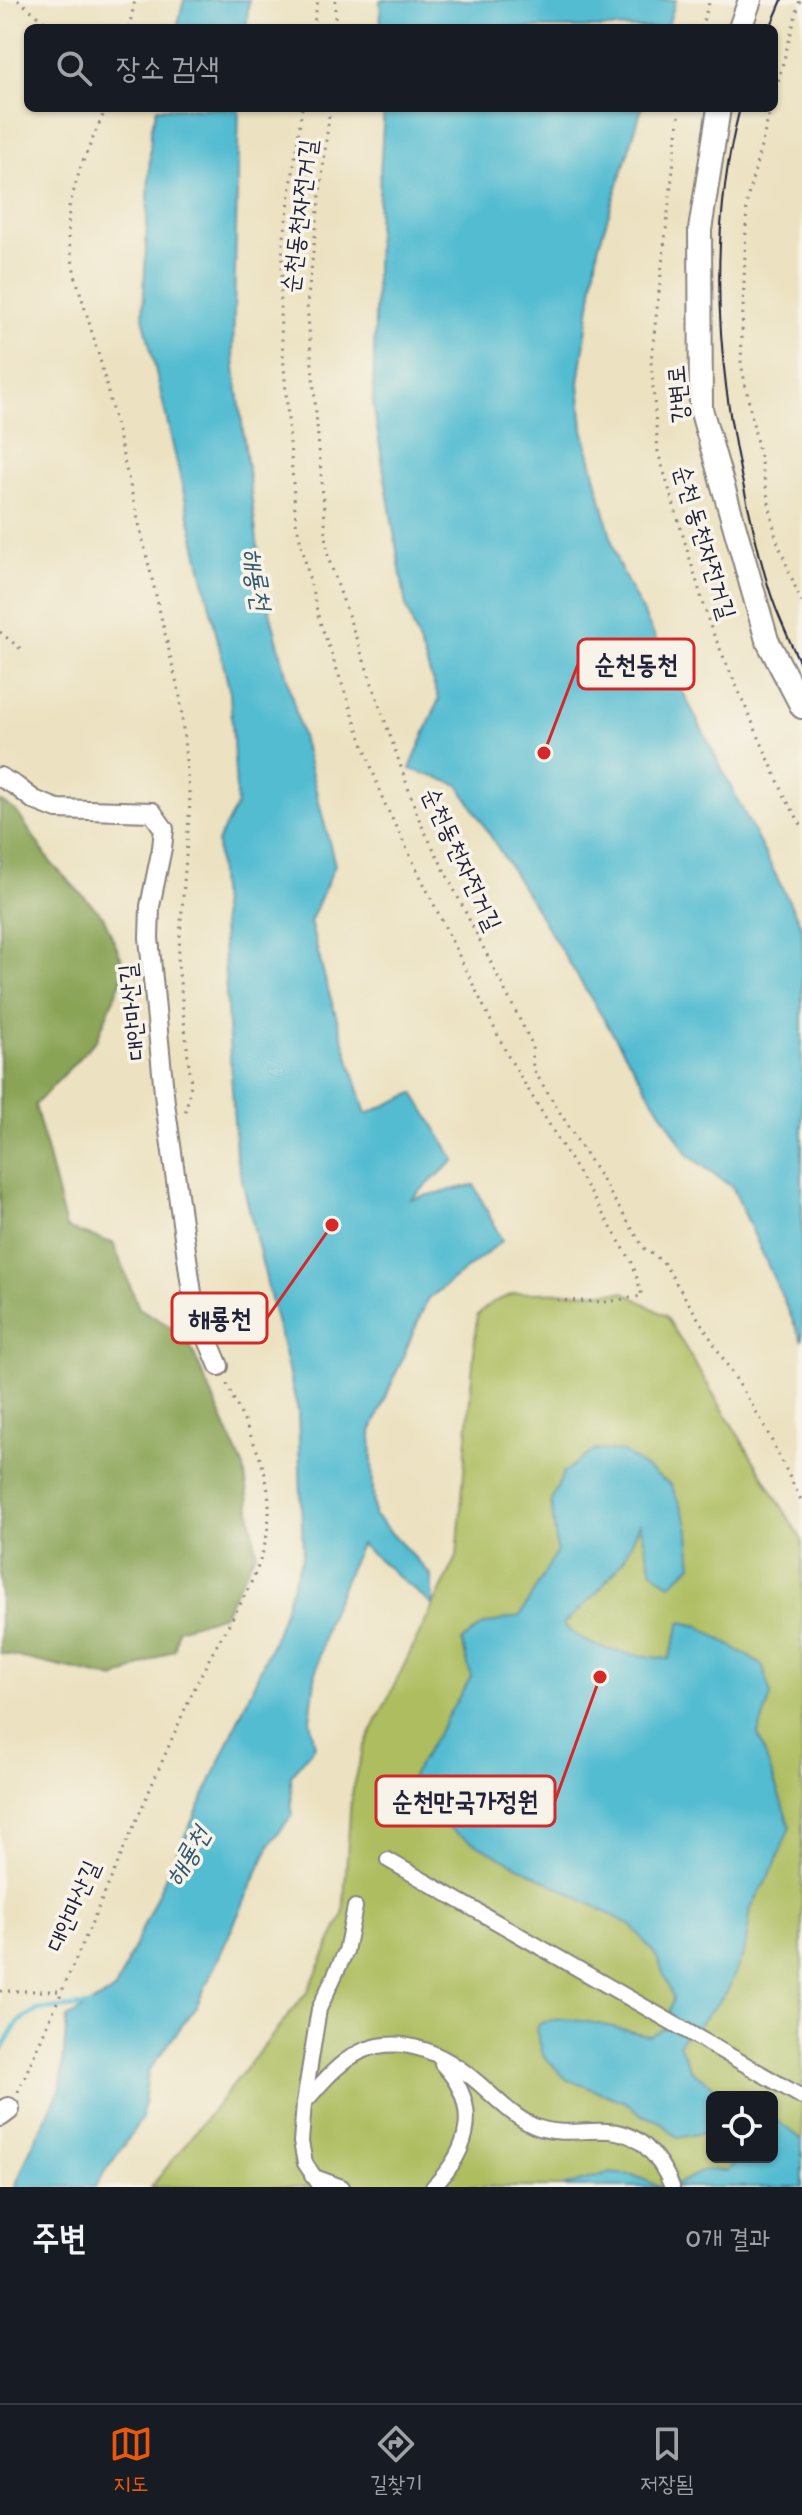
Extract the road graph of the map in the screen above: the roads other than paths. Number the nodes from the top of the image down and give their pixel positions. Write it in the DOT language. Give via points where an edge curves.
graph roads {
  1 [pos="750,0"];
  2 [pos="741,24"];
  3 [pos="718,112"];
  4 [pos="802,707"];
  5 [pos="0,777"];
  6 [pos="219,1366"];
  7 [pos="388,1860"];
  8 [pos="355,1907"];
  9 [pos="423,2049"];
  10 [pos="802,2097"];
  11 [pos="304,2103"];
  12 [pos="316,2181"];
  13 [pos="671,2185"];
  14 [pos="342,2187"];
  15 [pos="433,2187"];
  1 -- 2 [label="street"];
  3 -- 4 [label="street, 강변로" via="700,230 701,409 767,640"];
  5 -- 6 [label="street, 대안마산길" via="45,806 152,812 164,829 149,938 163,1088 194,1307"];
  7 -- 10 [label="street"];
  8 -- 11 [label="street" via="346,1951 319,2009"];
  9 -- 11 [label="street" via="391,2044 351,2057"];
  9 -- 13 [label="street" via="464,2071 537,2127 625,2132 638,2139 662,2165"];
  9 -- 15 [label="street" via="455,2077 468,2115 456,2158"];
  11 -- 12 [label="street" via="301,2142"];
  12 -- 14 [label="street"];
}
